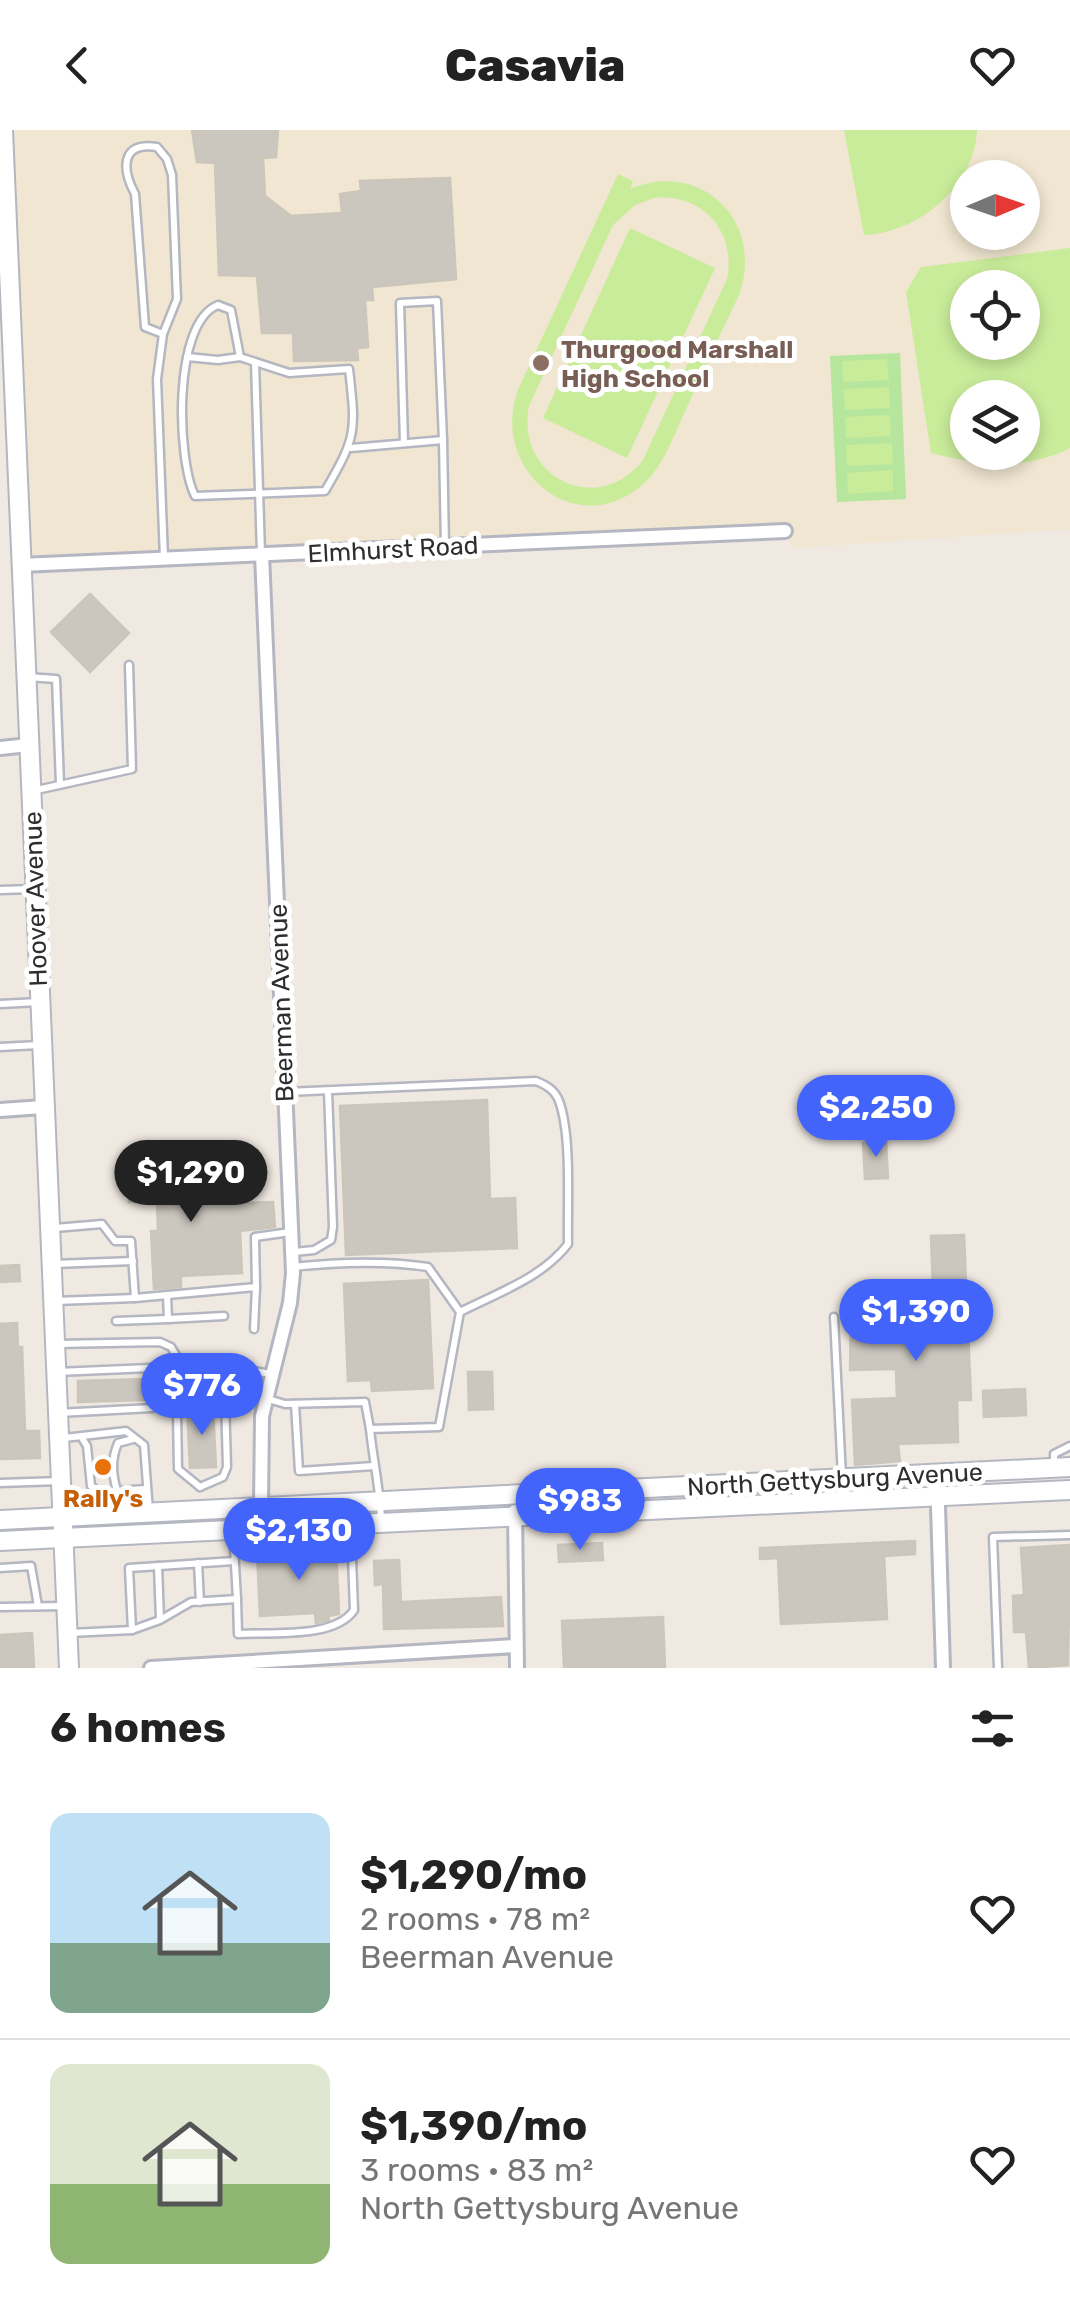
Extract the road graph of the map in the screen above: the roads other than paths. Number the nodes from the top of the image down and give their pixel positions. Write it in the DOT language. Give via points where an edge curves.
graph roads {
  1 [pos="4,130"];
  2 [pos="3,180"];
  3 [pos="163,334"];
  4 [pos="187,357"];
  5 [pos="240,357"];
  6 [pos="255,362"];
  7 [pos="7,384"];
  8 [pos="443,440"];
  9 [pos="404,443"];
  10 [pos="351,448"];
  11 [pos="261,494"];
  12 [pos="786,531"];
  13 [pos="445,547"];
  14 [pos="262,556"];
  15 [pos="164,560"];
  16 [pos="21,565"];
  17 [pos="0,566"];
  18 [pos="129,665"];
  19 [pos="26,677"];
  20 [pos="28,745"];
  21 [pos="0,748"];
  22 [pos="60,784"];
  23 [pos="30,791"];
  24 [pos="34,889"];
  25 [pos="0,890"];
  26 [pos="39,1002"];
  27 [pos="0,1004"];
  28 [pos="40,1045"];
  29 [pos="0,1046"];
  30 [pos="328,1091"];
  31 [pos="284,1092"];
  32 [pos="43,1108"];
  33 [pos="0,1110"];
  34 [pos="49,1229"];
  35 [pos="291,1232"];
  36 [pos="292,1252"];
  37 [pos="132,1262"];
  38 [pos="50,1264"];
  39 [pos="292,1268"];
  40 [pos="256,1287"];
  41 [pos="167,1294"];
  42 [pos="135,1298"];
  43 [pos="52,1301"];
  44 [pos="460,1312"];
  45 [pos="224,1316"];
  46 [pos="834,1317"];
  47 [pos="168,1318"];
  48 [pos="116,1321"];
  49 [pos="254,1329"];
  50 [pos="54,1344"];
  51 [pos="224,1365"];
  52 [pos="177,1369"];
  53 [pos="56,1372"];
  54 [pos="270,1374"];
  55 [pos="264,1398"];
  56 [pos="295,1404"];
  57 [pos="58,1413"];
  58 [pos="370,1429"];
  59 [pos="59,1438"];
  60 [pos="82,1438"];
  61 [pos="134,1439"];
  62 [pos="1070,1446"];
  63 [pos="374,1466"];
  64 [pos="1062,1468"];
  65 [pos="937,1474"];
  66 [pos="842,1478"];
  67 [pos="61,1480"];
  68 [pos="0,1483"];
  69 [pos="200,1487"];
  70 [pos="146,1489"];
  71 [pos="1070,1490"];
  72 [pos="118,1491"];
  73 [pos="515,1494"];
  74 [pos="938,1497"];
  75 [pos="380,1500"];
  76 [pos="350,1502"];
  77 [pos="261,1506"];
  78 [pos="199,1509"];
  79 [pos="149,1512"];
  80 [pos="515,1514"];
  81 [pos="63,1517"];
  82 [pos="0,1520"];
  83 [pos="382,1521"];
  84 [pos="350,1523"];
  85 [pos="233,1529"];
  86 [pos="1070,1535"];
  87 [pos="63,1538"];
  88 [pos="0,1541"];
  89 [pos="234,1561"];
  90 [pos="198,1564"];
  91 [pos="158,1566"];
  92 [pos="0,1568"];
  93 [pos="237,1599"];
  94 [pos="200,1602"];
  95 [pos="38,1606"];
  96 [pos="66,1606"];
  97 [pos="0,1607"];
  98 [pos="160,1620"];
  99 [pos="132,1630"];
  100 [pos="68,1633"];
  101 [pos="516,1646"];
  102 [pos="180,1667"];
  103 [pos="69,1668"];
  104 [pos="151,1668"];
  105 [pos="518,1668"];
  106 [pos="944,1668"];
  107 [pos="998,1668"];
  1 -- 2 [label="main road, Hoover Avenue"];
  2 -- 7 [label="main road, Hoover Avenue"];
  3 -- 3 [label="lane" via="177,300 172,175 157,147 147,146 133,150 126,176 135,194 145,328"];
  3 -- 15 [label="lane" via="158,380"];
  4 -- 5 [label="lane"];
  4 -- 5 [label="lane" via="195,328 218,305 231,310"];
  4 -- 11 [label="lane" via="187,480 195,496"];
  5 -- 6 [label="lane"];
  6 -- 10 [label="lane" via="289,373 349,369"];
  6 -- 11 [label="lane"];
  7 -- 16 [label="main road, Hoover Avenue"];
  8 -- 9 [label="lane"];
  8 -- 9 [label="lane" via="437,301 400,303"];
  8 -- 13 [label="lane"];
  9 -- 10 [label="lane"];
  10 -- 11 [label="lane" via="325,491"];
  11 -- 14 [label="lane"];
  12 -- 13 [label="street, Elmhurst Road"];
  13 -- 14 [label="street, Elmhurst Road"];
  14 -- 15 [label="street, Elmhurst Road"];
  14 -- 31 [label="street, Beerman Avenue"];
  15 -- 16 [label="street, Elmhurst Road"];
  16 -- 17 [label="main road, Elmhurst Road"];
  16 -- 19 [label="main road, Hoover Avenue"];
  18 -- 22 [label="lane" via="132,769"];
  19 -- 20 [label="main road, Hoover Avenue"];
  19 -- 22 [label="lane" via="56,679"];
  20 -- 21 [label="street"];
  20 -- 23 [label="main road, Hoover Avenue"];
  22 -- 23 [label="lane"];
  23 -- 24 [label="main road, Hoover Avenue"];
  24 -- 25 [label="lane"];
  24 -- 26 [label="main road, Hoover Avenue"];
  26 -- 27 [label="lane"];
  26 -- 28 [label="main road, Hoover Avenue"];
  28 -- 29 [label="lane"];
  28 -- 32 [label="main road, Hoover Avenue"];
  30 -- 31 [label="lane"];
  30 -- 36 [label="lane" via="334,1227 331,1240"];
  30 -- 44 [label="lane" via="536,1080 556,1095 564,1126 568,1244 532,1275"];
  31 -- 35 [label="street, Beerman Avenue"];
  32 -- 33 [label="street"];
  32 -- 34 [label="main road, Hoover Avenue"];
  34 -- 37 [label="lane" via="102,1224 115,1241 131,1241"];
  34 -- 38 [label="main road, Hoover Avenue"];
  35 -- 36 [label="street, Beerman Avenue"];
  35 -- 40 [label="lane" via="255,1237"];
  36 -- 39 [label="street, Beerman Avenue"];
  37 -- 38 [label="lane"];
  37 -- 42 [label="lane"];
  38 -- 43 [label="main road, Hoover Avenue"];
  39 -- 44 [label="lane" via="348,1262 428,1267"];
  39 -- 54 [label="street, Beerman Avenue"];
  40 -- 41 [label="lane"];
  40 -- 49 [label="lane"];
  41 -- 42 [label="lane"];
  41 -- 47 [label="lane"];
  42 -- 43 [label="lane"];
  43 -- 50 [label="main road, Hoover Avenue"];
  44 -- 58 [label="lane" via="439,1427"];
  45 -- 47 [label="lane"];
  46 -- 66 [label="lane"];
  47 -- 48 [label="lane"];
  50 -- 52 [label="lane" via="160,1342 171,1346"];
  50 -- 53 [label="main road, Hoover Avenue"];
  51 -- 52 [label="lane"];
  51 -- 54 [label="lane"];
  51 -- 69 [label="lane" via="228,1466 223,1477"];
  52 -- 69 [label="lane" via="178,1470"];
  53 -- 57 [label="main road, Hoover Avenue"];
  53 -- 57 [label="lane" via="150,1368 151,1381 152,1408"];
  54 -- 55 [label="street, Beerman Avenue"];
  55 -- 56 [label="lane"];
  55 -- 77 [label="street, Beerman Avenue"];
  56 -- 58 [label="lane" via="364,1402"];
  56 -- 63 [label="lane" via="299,1471"];
  57 -- 59 [label="main road, Hoover Avenue"];
  58 -- 63 [label="lane"];
  59 -- 60 [label="lane"];
  59 -- 67 [label="main road, Hoover Avenue"];
  60 -- 61 [label="lane" via="126,1431"];
  60 -- 72 [label="lane" via="91,1486"];
  61 -- 70 [label="lane" via="144,1445"];
  61 -- 72 [label="lane" via="114,1451"];
  62 -- 64 [label="lane" via="1054,1454"];
  63 -- 75 [label="lane"];
  64 -- 65 [label="main road, North Gettysburg Avenue"];
  65 -- 66 [label="main road, North Gettysburg Avenue"];
  65 -- 74 [label="street"];
  66 -- 73 [label="main road, North Gettysburg Avenue"];
  67 -- 68 [label="lane"];
  67 -- 81 [label="main road, Hoover Avenue"];
  69 -- 78 [label="lane"];
  70 -- 72 [label="lane"];
  70 -- 79 [label="lane"];
  71 -- 74 [label="main road, North Gettysburg Avenue"];
  73 -- 75 [label="main road, North Gettysburg Avenue"];
  73 -- 80 [label="street"];
  74 -- 80 [label="main road, North Gettysburg Avenue"];
  74 -- 106 [label="street"];
  75 -- 76 [label="main road, North Gettysburg Avenue"];
  75 -- 83 [label="lane"];
  76 -- 77 [label="main road, North Gettysburg Avenue"];
  76 -- 84 [label="lane"];
  77 -- 78 [label="main road, North Gettysburg Avenue"];
  78 -- 79 [label="main road, North Gettysburg Avenue"];
  79 -- 81 [label="main road, North Gettysburg Avenue"];
  80 -- 83 [label="main road, North Gettysburg Avenue"];
  80 -- 101 [label="street"];
  81 -- 82 [label="main road, North Gettysburg Avenue"];
  81 -- 87 [label="main road, Hoover Avenue"];
  83 -- 84 [label="main road, North Gettysburg Avenue"];
  84 -- 85 [label="main road, North Gettysburg Avenue"];
  84 -- 93 [label="lane" via="354,1610 338,1626 238,1634"];
  85 -- 87 [label="main road, North Gettysburg Avenue"];
  85 -- 89 [label="lane"];
  86 -- 107 [label="lane" via="993,1537"];
  87 -- 88 [label="main road, North Gettysburg Avenue"];
  87 -- 96 [label="main road, Hoover Avenue"];
  89 -- 90 [label="lane"];
  89 -- 93 [label="lane"];
  90 -- 91 [label="lane"];
  90 -- 94 [label="lane"];
  91 -- 98 [label="lane"];
  91 -- 99 [label="lane" via="129,1568"];
  92 -- 95 [label="lane" via="31,1566"];
  93 -- 94 [label="lane"];
  94 -- 98 [label="lane"];
  95 -- 96 [label="lane"];
  95 -- 97 [label="lane"];
  96 -- 100 [label="main road, Hoover Avenue"];
  98 -- 99 [label="lane"];
  99 -- 100 [label="lane"];
  100 -- 103 [label="main road, Hoover Avenue"];
  101 -- 102 [label="street"];
  101 -- 105 [label="street"];
  102 -- 104 [label="street"];
}
